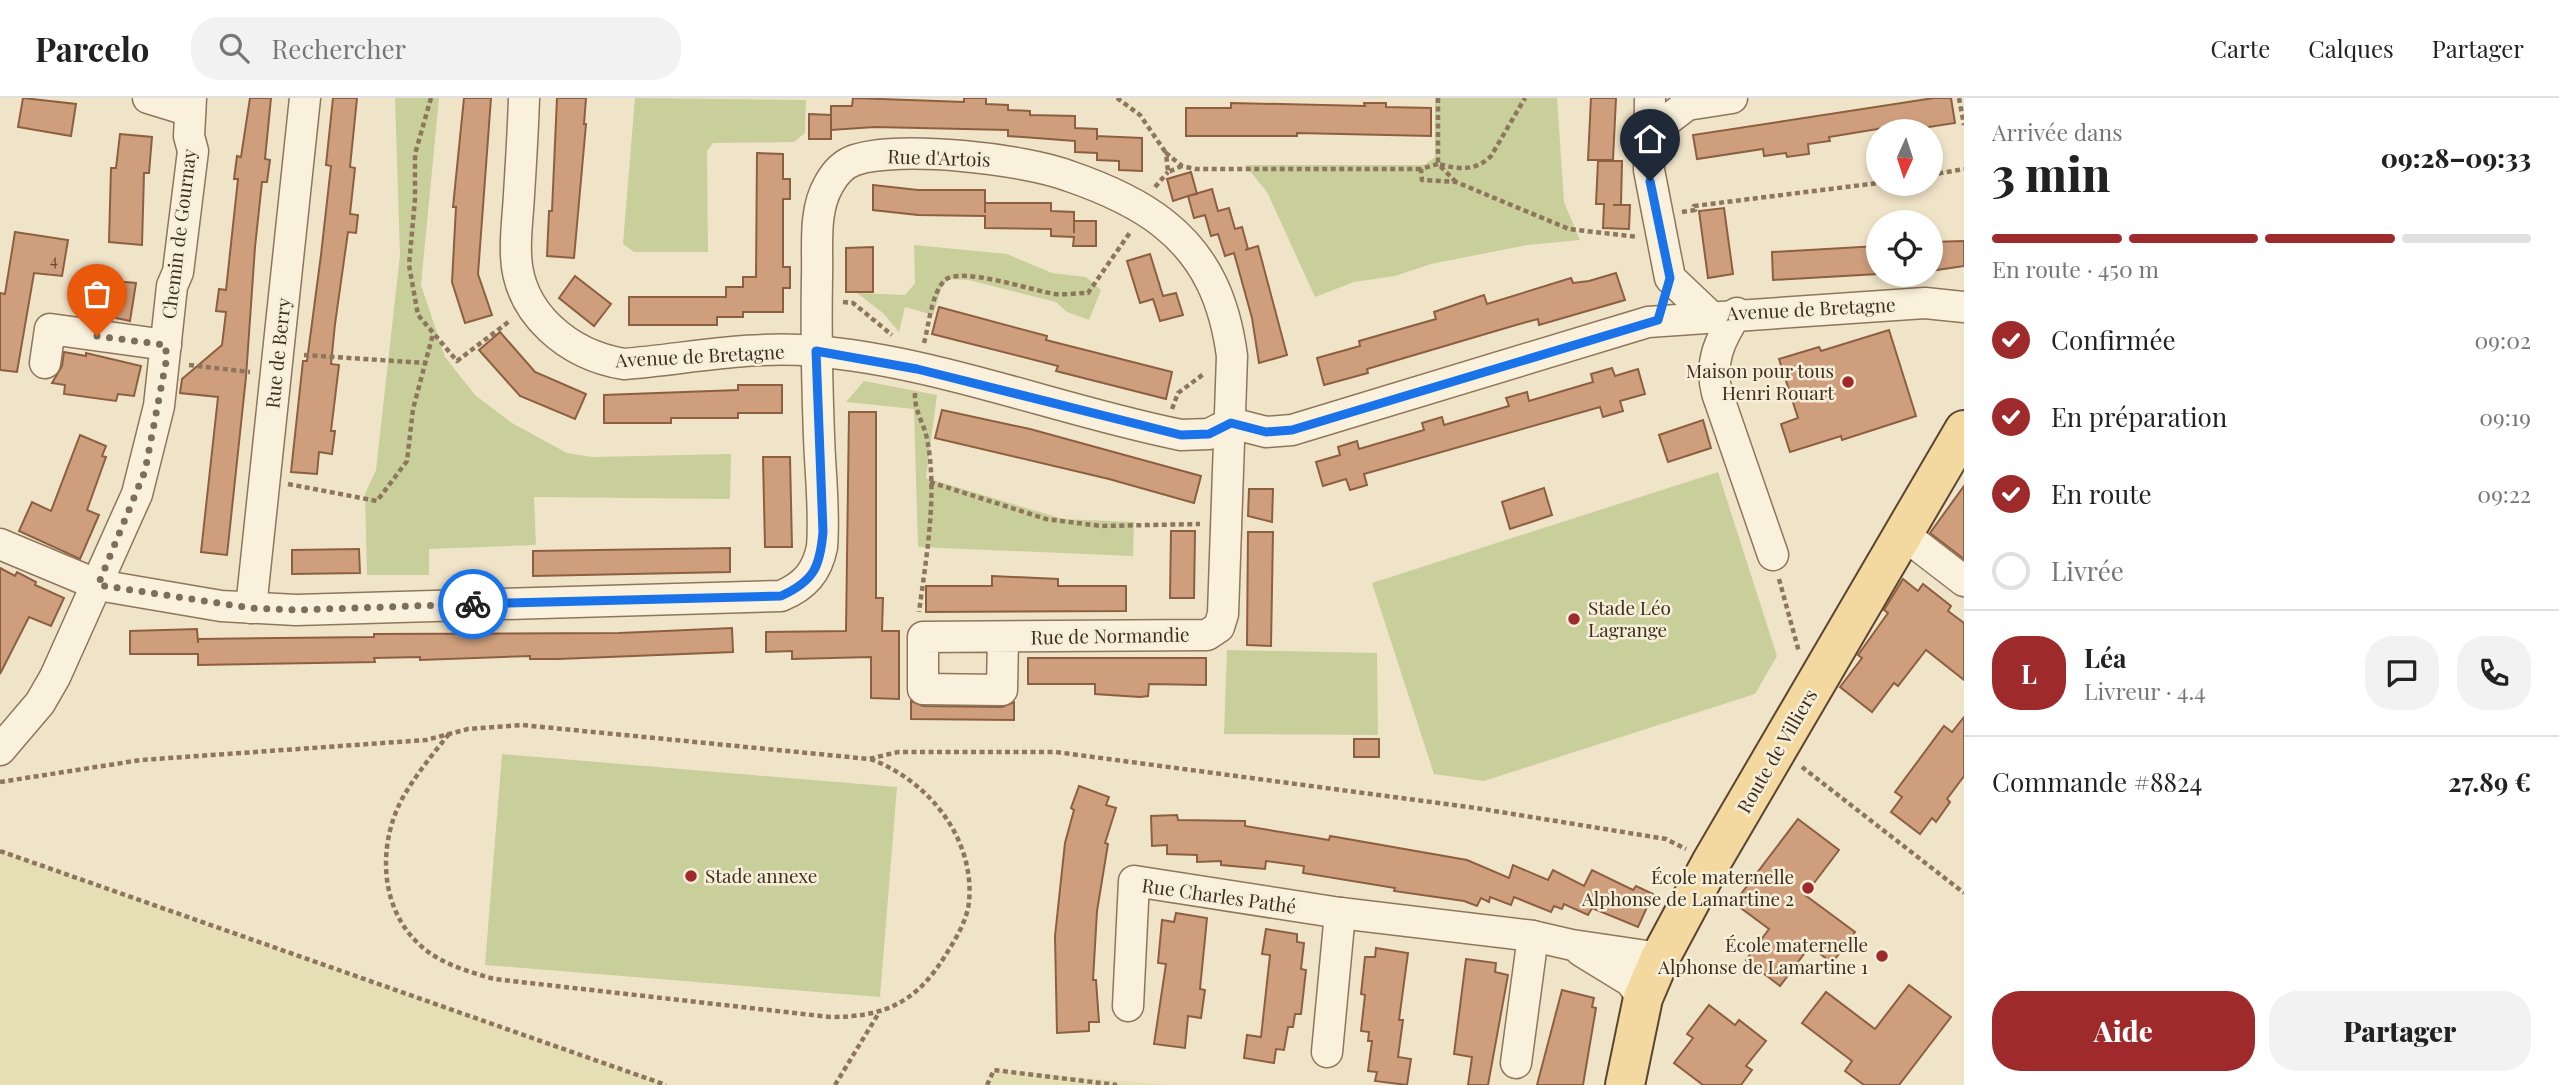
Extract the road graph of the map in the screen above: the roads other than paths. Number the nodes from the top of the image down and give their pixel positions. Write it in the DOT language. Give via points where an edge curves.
graph roads {
  1 [pos="148,98"];
  2 [pos="305,98"];
  3 [pos="524,98"];
  4 [pos="1650,98"];
  5 [pos="1732,98"];
  6 [pos="1682,102"];
  7 [pos="190,105"];
  8 [pos="1650,133"];
  9 [pos="1670,278"];
  10 [pos="1964,307"];
  11 [pos="1723,314"];
  12 [pos="1658,320"];
  13 [pos="816,351"];
  14 [pos="166,353"];
  15 [pos="45,363"];
  16 [pos="1231,423"];
  17 [pos="1964,430"];
  18 [pos="1903,534"];
  19 [pos="0,544"];
  20 [pos="1773,555"];
  21 [pos="1964,581"];
  22 [pos="98,585"];
  23 [pos="251,608"];
  24 [pos="1003,637"];
  25 [pos="0,750"];
  26 [pos="1340,913"];
  27 [pos="1532,936"];
  28 [pos="1572,946"];
  29 [pos="1660,957"];
  30 [pos="1643,999"];
  31 [pos="1128,1006"];
  32 [pos="1327,1052"];
  33 [pos="1516,1063"];
  34 [pos="1625,1085"];
  1 -- 7 [label="street"];
  2 -- 23 [label="street, Rue de Berry"];
  3 -- 13 [label="street, Avenue de Bretagne" via="516,256 522,288 530,306 575,349 624,364"];
  4 -- 8 [label="street"];
  5 -- 6 [label="street"];
  6 -- 8 [label="street"];
  7 -- 14 [label="street, Chemin de Gournay" via="193,151"];
  8 -- 9 [label="street" via="1649,170"];
  9 -- 11 [label="street"];
  9 -- 12 [label="street"];
  10 -- 11 [label="street, Avenue de Bretagne" via="1925,303"];
  11 -- 12 [label="street, Avenue de Bretagne"];
  11 -- 20 [label="street" via="1723,334 1712,370"];
  12 -- 16 [label="street, Avenue de Bretagne" via="1292,430 1266,432"];
  13 -- 16 [label="street, Avenue de Bretagne" via="917,369 1181,435 1209,434"];
  13 -- 16 [label="street, Rue d'Artois" via="818,209 838,169 872,156 976,156 1069,176 1164,224 1188,248 1212,279 1227,316 1232,356"];
  13 -- 23 [label="street, Rue d'Artois" via="822,547 803,586 781,596"];
  14 -- 15 [label="street" via="50,329"];
  14 -- 22 [label="street, Chemin de Gournay" via="145,471"];
  16 -- 24 [label="street, Rue de Normandie" via="1219,627 1207,635"];
  17 -- 18 [label="main road, Route de Villiers"];
  18 -- 21 [label="street"];
  18 -- 29 [label="main road, Route de Villiers"];
  19 -- 22 [label="street, Rue d'Artois"];
  22 -- 23 [label="street, Rue d'Artois"];
  22 -- 25 [label="street, Chemin de Gournay" via="40,703"];
  24 -- 24 [label="street, Rue de Normandie" via="923,637 923,688 1002,690"];
  26 -- 27 [label="street, Rue Charles Pathé"];
  26 -- 31 [label="street, Rue Charles Pathé" via="1134,881"];
  26 -- 32 [label="street"];
  27 -- 28 [label="street, Rue Charles Pathé"];
  27 -- 33 [label="street"];
  28 -- 29 [label="street"];
  28 -- 30 [label="street" via="1630,981"];
  29 -- 30 [label="main road, Route de Villiers"];
  30 -- 34 [label="main road, Route de Villiers"];
}
